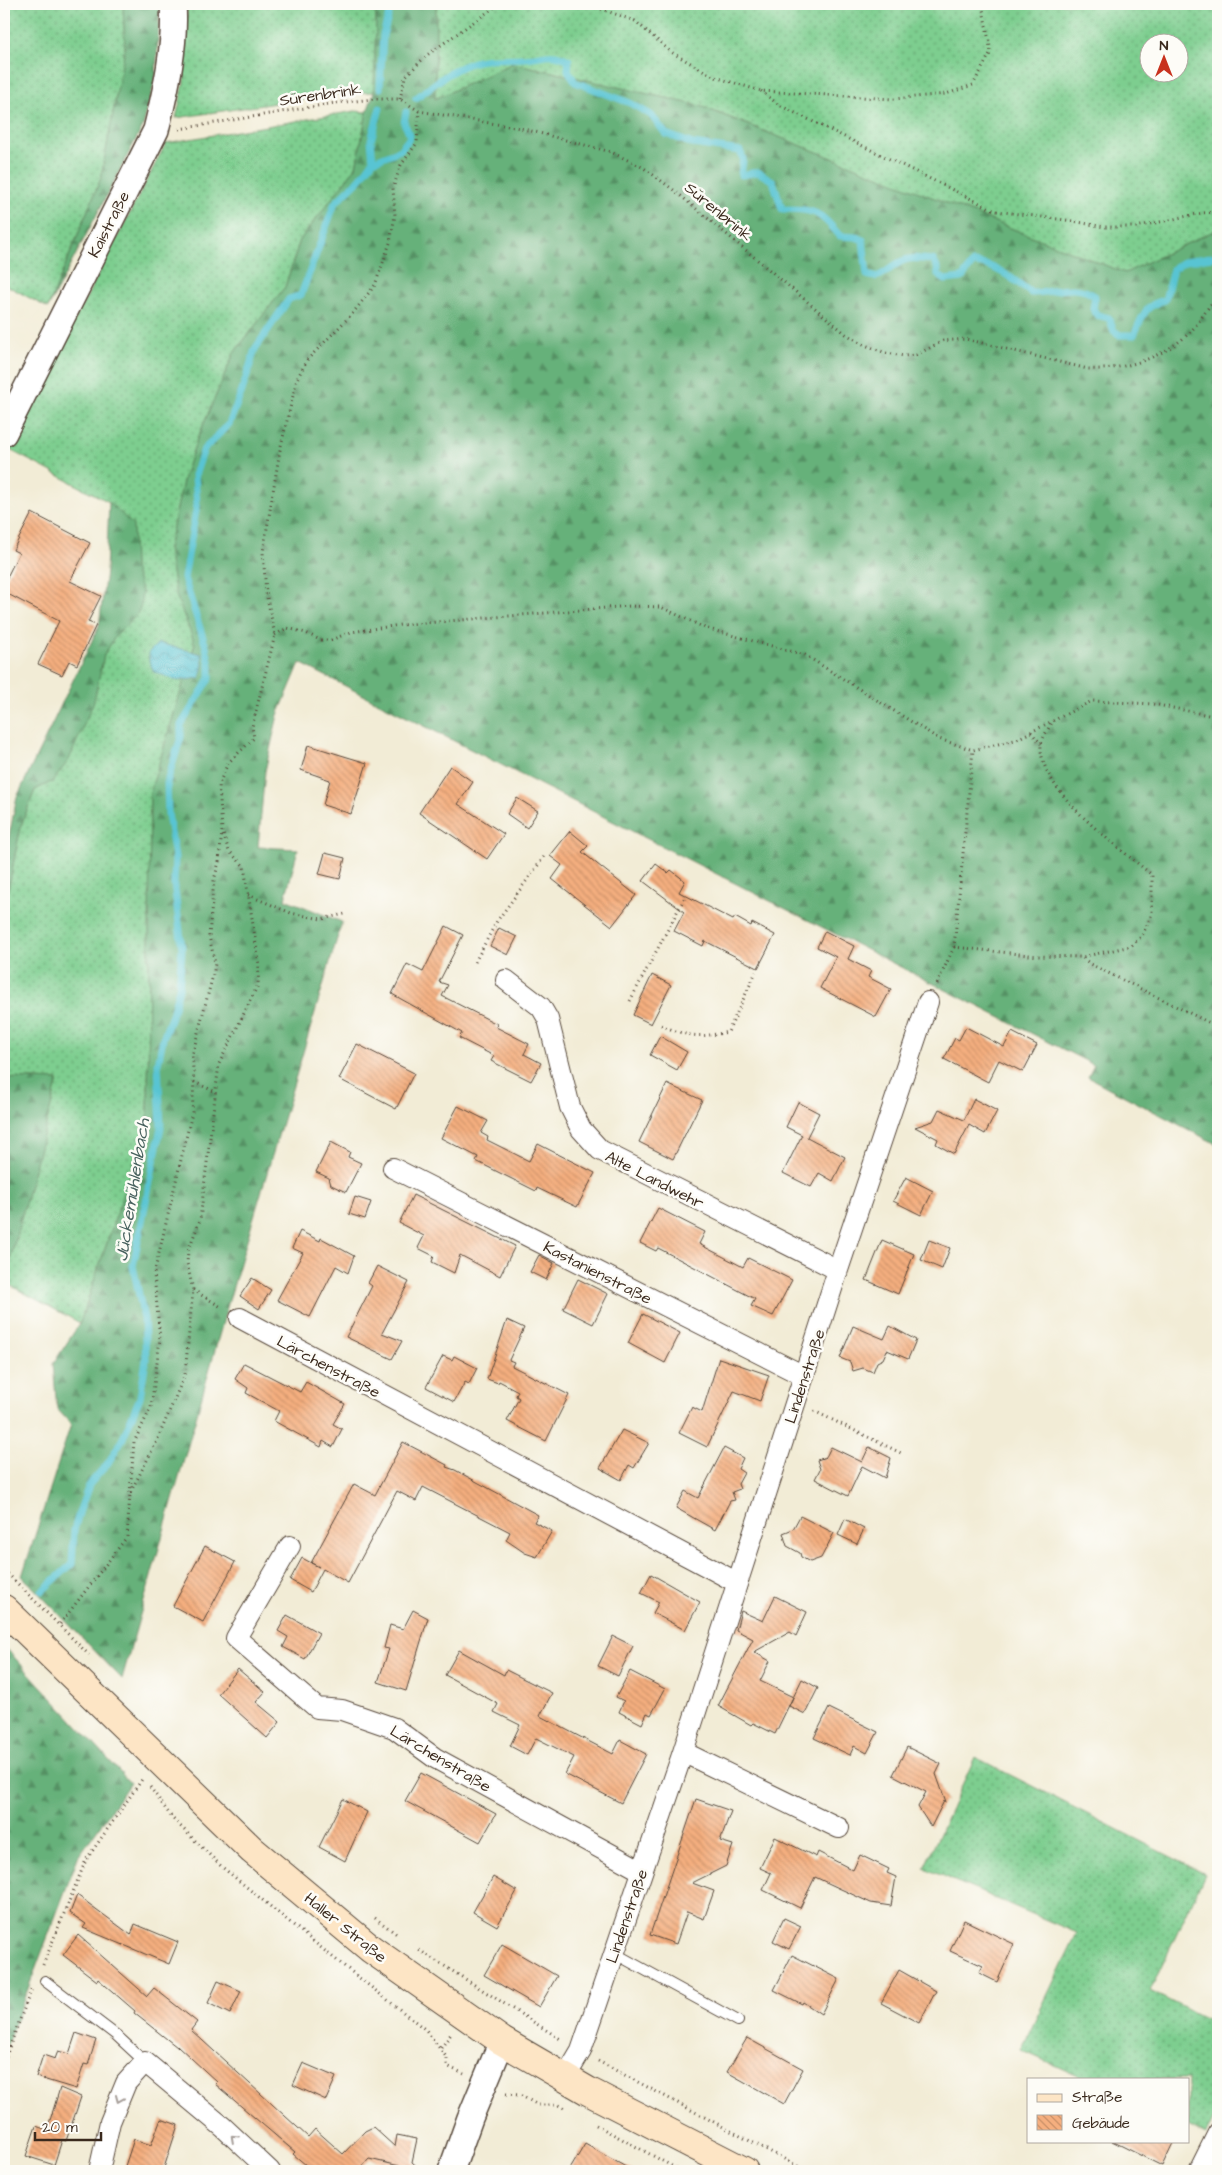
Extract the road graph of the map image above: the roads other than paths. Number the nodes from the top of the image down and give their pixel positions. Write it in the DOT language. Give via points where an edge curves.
graph roads {
  1 [pos="173,4"];
  2 [pos="4,433"];
  3 [pos="506,980"];
  4 [pos="928,1002"];
  5 [pos="393,1168"];
  6 [pos="838,1270"];
  7 [pos="240,1318"];
  8 [pos="804,1376"];
  9 [pos="290,1546"];
  10 [pos="736,1582"];
  11 [pos="4,1608"];
  12 [pos="683,1752"];
  13 [pos="840,1828"];
  14 [pos="642,1871"];
  15 [pos="614,1953"];
  16 [pos="42,1979"];
  17 [pos="738,2021"];
  18 [pos="502,2041"];
  19 [pos="145,2062"];
  20 [pos="565,2078"];
  21 [pos="1218,2133"];
  22 [pos="99,2171"];
  23 [pos="270,2171"];
  24 [pos="451,2171"];
  25 [pos="744,2171"];
  26 [pos="1199,2171"];
  1 -- 2 [label="street, Kaistraße" via="168,78 156,130"];
  3 -- 6 [label="street, Alte Landwehr" via="541,1007 548,1019 570,1108 581,1129 600,1150"];
  4 -- 6 [label="street, Lindenstraße"];
  5 -- 8 [label="street, Kastanienstraße"];
  6 -- 8 [label="street, Lindenstraße"];
  7 -- 10 [label="street, Lärchenstraße"];
  8 -- 10 [label="street, Lindenstraße"];
  9 -- 14 [label="street, Lärchenstraße" via="236,1638 317,1708 342,1710 394,1728 435,1758"];
  10 -- 12 [label="street, Lindenstraße"];
  11 -- 18 [label="main road, Haller Straße" via="252,1850 371,1950"];
  12 -- 13 [label="street"];
  12 -- 14 [label="street, Lindenstraße"];
  14 -- 15 [label="street, Lindenstraße"];
  15 -- 17 [label="lane"];
  15 -- 20 [label="street, Lindenstraße" via="581,2051"];
  16 -- 19 [label="lane" via="116,2035"];
  18 -- 20 [label="main road, Haller Straße"];
  18 -- 24 [label="street"];
  19 -- 22 [label="street, one-way" via="126,2083 110,2122"];
  23 -- 19 [label="street, one-way"];
  20 -- 25 [label="main road, Haller Straße"];
  21 -- 26 [label="street"];
}
